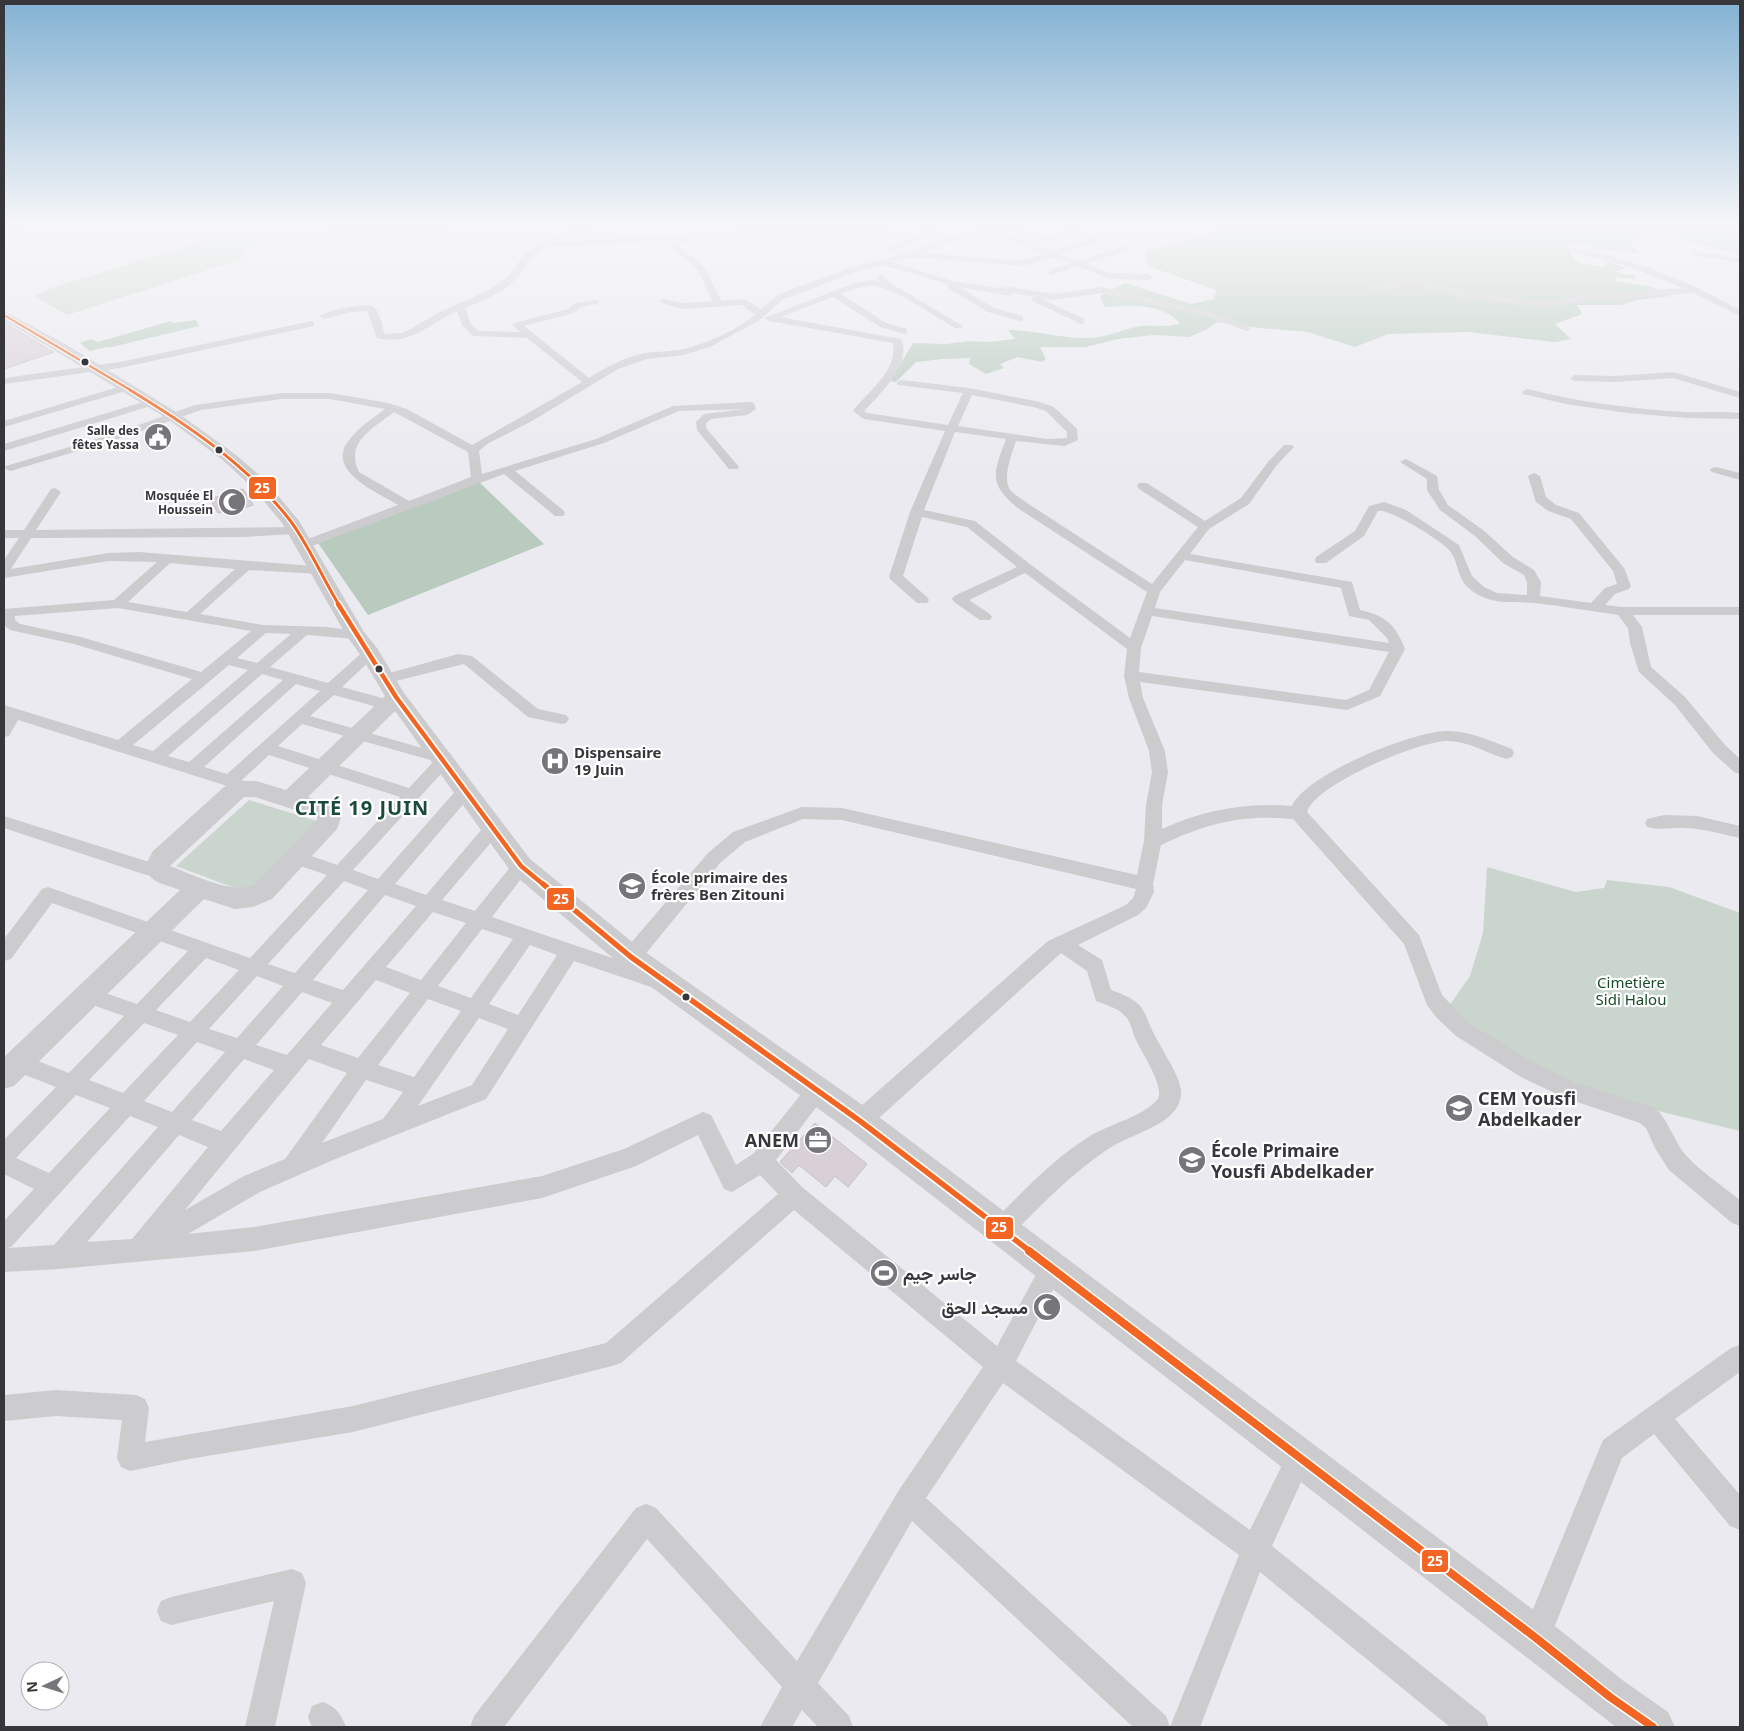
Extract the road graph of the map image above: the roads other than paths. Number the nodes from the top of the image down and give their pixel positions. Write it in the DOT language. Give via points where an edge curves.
graph roads {
  1 [pos="460,307"];
  2 [pos="458,308"];
  3 [pos="575,308"];
  4 [pos="751,308"];
  5 [pos="772,308"];
  6 [pos="789,308"];
  7 [pos="856,308"];
  8 [pos="927,308"];
  9 [pos="987,308"];
  10 [pos="1054,308"];
  11 [pos="1180,308"];
  12 [pos="4,315"];
  13 [pos="766,315"];
  14 [pos="1020,318"];
  15 [pos="1081,321"];
  16 [pos="958,326"];
  17 [pos="1247,328"];
  18 [pos="904,331"];
  19 [pos="530,335"];
  20 [pos="93,368"];
  21 [pos="1575,378"];
  22 [pos="4,380"];
  23 [pos="589,382"];
  24 [pos="902,383"];
  25 [pos="125,388"];
  26 [pos="969,392"];
  27 [pos="1527,392"];
  28 [pos="1740,395"];
  29 [pos="150,403"];
  30 [pos="392,408"];
  31 [pos="173,416"];
  32 [pos="1740,416"];
  33 [pos="4,424"];
  34 [pos="950,428"];
  35 [pos="1012,438"];
  36 [pos="1288,446"];
  37 [pos="4,448"];
  38 [pos="473,450"];
  39 [pos="1406,462"];
  40 [pos="733,467"];
  41 [pos="506,470"];
  42 [pos="1716,470"];
  43 [pos="6,471"];
  44 [pos="1534,476"];
  45 [pos="1740,477"];
  46 [pos="478,479"];
  47 [pos="1143,486"];
  48 [pos="55,492"];
  49 [pos="407,505"];
  50 [pos="916,512"];
  51 [pos="559,513"];
  52 [pos="1205,526"];
  53 [pos="4,534"];
  54 [pos="27,534"];
  55 [pos="300,538"];
  56 [pos="1182,556"];
  57 [pos="168,558"];
  58 [pos="1321,560"];
  59 [pos="246,566"];
  60 [pos="1026,568"];
  61 [pos="4,570"];
  62 [pos="319,570"];
  63 [pos="4,574"];
  64 [pos="1154,591"];
  65 [pos="1533,599"];
  66 [pos="922,600"];
  67 [pos="118,604"];
  68 [pos="1594,608"];
  69 [pos="1622,610"];
  70 [pos="1147,611"];
  71 [pos="1740,611"];
  72 [pos="5,613"];
  73 [pos="190,617"];
  74 [pos="985,617"];
  75 [pos="263,630"];
  76 [pos="303,631"];
  77 [pos="356,635"];
  78 [pos="1134,648"];
  79 [pos="1398,649"];
  80 [pos="370,653"];
  81 [pos="226,659"];
  82 [pos="260,669"];
  83 [pos="1131,676"];
  84 [pos="204,678"];
  85 [pos="294,678"];
  86 [pos="331,689"];
  87 [pos="389,694"];
  88 [pos="9,712"];
  89 [pos="298,718"];
  90 [pos="561,719"];
  91 [pos="4,732"];
  92 [pos="357,735"];
  93 [pos="120,747"];
  94 [pos="266,748"];
  95 [pos="1506,753"];
  96 [pos="155,758"];
  97 [pos="443,759"];
  98 [pos="324,767"];
  99 [pos="1740,768"];
  100 [pos="191,769"];
  101 [pos="236,785"];
  102 [pos="466,790"];
  103 [pos="412,795"];
  104 [pos="291,799"];
  105 [pos="1298,813"];
  106 [pos="4,822"];
  107 [pos="1653,823"];
  108 [pos="493,828"];
  109 [pos="1740,832"];
  110 [pos="1153,841"];
  111 [pos="297,858"];
  112 [pos="521,866"];
  113 [pos="157,868"];
  114 [pos="340,872"];
  115 [pos="1144,884"];
  116 [pos="200,887"];
  117 [pos="382,887"];
  118 [pos="429,903"];
  119 [pos="478,920"];
  120 [pos="154,932"];
  121 [pos="526,936"];
  122 [pos="1061,943"];
  123 [pos="202,949"];
  124 [pos="570,951"];
  125 [pos="4,953"];
  126 [pos="631,956"];
  127 [pos="254,967"];
  128 [pos="372,970"];
  129 [pos="298,982"];
  130 [pos="672,986"];
  131 [pos="424,990"];
  132 [pos="88,995"];
  133 [pos="347,1000"];
  134 [pos="474,1009"];
  135 [pos="140,1013"];
  136 [pos="521,1025"];
  137 [pos="193,1032"];
  138 [pos="240,1049"];
  139 [pos="305,1049"];
  140 [pos="290,1066"];
  141 [pos="362,1068"];
  142 [pos="11,1069"];
  143 [pos="72,1084"];
  144 [pos="418,1088"];
  145 [pos="817,1090"];
  146 [pos="126,1105"];
  147 [pos="860,1121"];
  148 [pos="175,1124"];
  149 [pos="391,1126"];
  150 [pos="225,1143"];
  151 [pos="4,1155"];
  152 [pos="762,1161"];
  153 [pos="4,1163"];
  154 [pos="292,1166"];
  155 [pos="52,1186"];
  156 [pos="794,1195"];
  157 [pos="1740,1215"];
  158 [pos="1001,1230"];
  159 [pos="4,1238"];
  160 [pos="138,1250"];
  161 [pos="58,1257"];
  162 [pos="4,1260"];
  163 [pos="1052,1268"];
  164 [pos="1740,1358"];
  165 [pos="1000,1364"];
  166 [pos="4,1408"];
  167 [pos="1657,1418"];
  168 [pos="1299,1458"];
  169 [pos="909,1500"];
  170 [pos="1740,1516"];
  171 [pos="1256,1550"];
  172 [pos="171,1610"];
  173 [pos="1536,1638"];
  174 [pos="800,1685"];
  175 [pos="260,1727"];
  176 [pos="485,1727"];
  177 [pos="775,1727"];
  178 [pos="838,1727"];
  179 [pos="1155,1727"];
  180 [pos="1185,1727"];
  181 [pos="1474,1727"];
  182 [pos="1653,1727"];
  1 -- 19 [label="street" via="466,325 476,334"];
  2 -- 20 [label="street" via="420,330 392,338 380,336 370,308 351,309 329,316 325,323"];
  3 -- 19 [label="street" via="517,325"];
  4 -- 13 [label="street"];
  5 -- 13 [label="street"];
  6 -- 13 [label="street"];
  7 -- 18 [label="street" via="883,325"];
  8 -- 16 [label="street"];
  9 -- 14 [label="street"];
  10 -- 15 [label="street"];
  11 -- 17 [label="street"];
  12 -- 20 [label="main road"];
  13 -- 23 [label="street" via="694,350 646,356 614,367"];
  13 -- 34 [label="street" via="898,341 898,355 890,374 858,411 875,418"];
  19 -- 23 [label="street"];
  20 -- 22 [label="street" via="50,377"];
  20 -- 25 [label="main road"];
  21 -- 28 [label="street" via="1674,376"];
  23 -- 38 [label="street"];
  24 -- 26 [label="street"];
  25 -- 29 [label="main road"];
  25 -- 33 [label="street"];
  26 -- 34 [label="street"];
  26 -- 35 [label="street" via="1050,409 1073,431 1072,440 1065,443"];
  27 -- 32 [label="street" via="1566,401 1648,412"];
  29 -- 31 [label="main road"];
  29 -- 37 [label="street"];
  30 -- 31 [label="street" via="354,398 291,396 213,404"];
  30 -- 38 [label="street"];
  30 -- 49 [label="street" via="355,439 349,451 355,474"];
  31 -- 43 [label="street"];
  31 -- 55 [label="main road" via="230,458 260,485"];
  34 -- 35 [label="street"];
  34 -- 50 [label="street"];
  35 -- 64 [label="street" via="1003,464 1003,486 1007,493"];
  36 -- 52 [label="street" via="1245,501"];
  38 -- 46 [label="street"];
  39 -- 65 [label="street" via="1433,478 1433,490 1444,507 1508,560 1529,573 1534,582"];
  40 -- 41 [label="street" via="701,428 701,422 708,416 747,412 750,405 677,408 600,441"];
  41 -- 46 [label="street"];
  41 -- 51 [label="street"];
  42 -- 45 [label="street"];
  44 -- 68 [label="street" via="1540,499 1552,508 1575,516 1619,571 1624,586 1610,591"];
  46 -- 49 [label="street"];
  47 -- 52 [label="street"];
  48 -- 54 [label="street"];
  49 -- 55 [label="street"];
  50 -- 60 [label="street" via="971,524"];
  50 -- 66 [label="street" via="896,577"];
  52 -- 56 [label="street"];
  53 -- 54 [label="street"];
  54 -- 55 [label="street" via="242,533"];
  54 -- 61 [label="street"];
  55 -- 62 [label="main road"];
  56 -- 64 [label="street"];
  56 -- 79 [label="street" via="1347,585 1354,613 1374,617 1393,636"];
  57 -- 59 [label="street"];
  57 -- 63 [label="street" via="108,557"];
  57 -- 67 [label="street"];
  58 -- 65 [label="street" via="1360,533 1373,509 1384,506 1402,513 1454,548 1460,555 1465,575 1482,593 1504,599"];
  59 -- 62 [label="street"];
  59 -- 73 [label="street"];
  60 -- 74 [label="street" via="959,599"];
  60 -- 78 [label="street"];
  62 -- 77 [label="main road"];
  64 -- 70 [label="street"];
  65 -- 68 [label="street"];
  67 -- 72 [label="street"];
  67 -- 73 [label="street"];
  68 -- 69 [label="street"];
  69 -- 71 [label="street"];
  69 -- 99 [label="street" via="1635,627 1644,669 1680,701 1719,749"];
  70 -- 78 [label="street"];
  70 -- 79 [label="street"];
  72 -- 84 [label="street" via="15,627 76,640"];
  73 -- 75 [label="street"];
  75 -- 76 [label="street"];
  75 -- 81 [label="street"];
  76 -- 77 [label="street"];
  76 -- 82 [label="street"];
  77 -- 80 [label="main road"];
  78 -- 83 [label="street"];
  79 -- 83 [label="street" via="1375,693 1347,705"];
  80 -- 86 [label="street"];
  80 -- 87 [label="main road"];
  81 -- 82 [label="street"];
  81 -- 84 [label="street"];
  82 -- 85 [label="street"];
  82 -- 96 [label="street"];
  83 -- 110 [label="street" via="1157,751 1160,772 1154,805"];
  84 -- 93 [label="street"];
  85 -- 86 [label="street"];
  85 -- 100 [label="street"];
  86 -- 87 [label="street"];
  86 -- 89 [label="street"];
  87 -- 90 [label="street" via="458,659 467,659 533,713"];
  87 -- 92 [label="main road"];
  87 -- 97 [label="main road"];
  88 -- 91 [label="street"];
  88 -- 93 [label="street"];
  89 -- 92 [label="street"];
  89 -- 94 [label="street"];
  92 -- 97 [label="street"];
  92 -- 98 [label="main road"];
  93 -- 96 [label="street"];
  94 -- 98 [label="street"];
  94 -- 101 [label="street"];
  95 -- 105 [label="street" via="1470,740 1446,736 1418,740 1330,779 1302,801"];
  96 -- 100 [label="street"];
  97 -- 102 [label="main road"];
  97 -- 103 [label="street"];
  98 -- 103 [label="street"];
  98 -- 104 [label="main road"];
  100 -- 101 [label="street"];
  101 -- 104 [label="main road"];
  101 -- 113 [label="main road" via="232,793 162,858"];
  102 -- 108 [label="main road"];
  102 -- 117 [label="street"];
  103 -- 114 [label="street"];
  104 -- 111 [label="main road" via="325,811 328,817 323,828"];
  105 -- 110 [label="street" via="1279,810 1241,813 1193,823"];
  105 -- 157 [label="street" via="1412,940 1434,998 1463,1030 1528,1070 1572,1091 1647,1115 1654,1121 1677,1162"];
  106 -- 113 [label="street" via="149,869"];
  107 -- 109 [label="street" via="1670,820 1700,822"];
  108 -- 112 [label="main road"];
  108 -- 118 [label="street"];
  110 -- 115 [label="street"];
  111 -- 114 [label="street"];
  111 -- 116 [label="main road" via="263,892 253,897 235,900"];
  112 -- 119 [label="street"];
  112 -- 126 [label="main road"];
  113 -- 116 [label="main road" via="161,873"];
  114 -- 117 [label="street"];
  114 -- 127 [label="street"];
  115 -- 122 [label="street" via="1145,892 1140,903 1132,910"];
  115 -- 126 [label="street" via="842,814 802,813 739,837 714,858"];
  116 -- 120 [label="main road"];
  117 -- 118 [label="street"];
  117 -- 129 [label="street"];
  118 -- 119 [label="street"];
  118 -- 128 [label="street"];
  119 -- 121 [label="street"];
  119 -- 131 [label="street"];
  120 -- 123 [label="street"];
  120 -- 125 [label="street" via="48,894"];
  120 -- 132 [label="main road"];
  121 -- 124 [label="street"];
  121 -- 134 [label="street"];
  122 -- 147 [label="street"];
  122 -- 158 [label="street" via="1095,966 1103,995 1135,1012 1166,1076 1171,1094 1166,1106 1155,1115 1098,1143 1041,1188"];
  123 -- 127 [label="street"];
  123 -- 135 [label="street"];
  124 -- 130 [label="street"];
  124 -- 136 [label="street"];
  126 -- 130 [label="main road"];
  127 -- 129 [label="street"];
  127 -- 137 [label="street"];
  128 -- 131 [label="street"];
  128 -- 133 [label="street"];
  129 -- 133 [label="street"];
  129 -- 138 [label="street"];
  130 -- 145 [label="main road"];
  131 -- 134 [label="street"];
  131 -- 141 [label="street"];
  132 -- 135 [label="street"];
  132 -- 142 [label="main road"];
  133 -- 139 [label="street"];
  134 -- 136 [label="street"];
  134 -- 144 [label="street"];
  135 -- 137 [label="street"];
  135 -- 143 [label="street"];
  136 -- 149 [label="street" via="479,1092"];
  137 -- 138 [label="street"];
  137 -- 146 [label="street"];
  138 -- 140 [label="street"];
  138 -- 148 [label="street"];
  139 -- 140 [label="street"];
  139 -- 141 [label="street"];
  140 -- 150 [label="street"];
  141 -- 144 [label="street"];
  141 -- 154 [label="street"];
  142 -- 143 [label="street"];
  143 -- 146 [label="street"];
  143 -- 151 [label="street"];
  144 -- 149 [label="street"];
  145 -- 147 [label="main road"];
  145 -- 152 [label="street"];
  146 -- 148 [label="street"];
  146 -- 155 [label="street"];
  147 -- 158 [label="main road"];
  148 -- 150 [label="street"];
  148 -- 161 [label="street"];
  149 -- 154 [label="street"];
  150 -- 160 [label="street"];
  152 -- 156 [label="street"];
  152 -- 160 [label="street" via="732,1180 703,1122 628,1158 542,1186 254,1239"];
  153 -- 155 [label="street"];
  154 -- 160 [label="street" via="252,1184"];
  155 -- 159 [label="street"];
  156 -- 165 [label="street"];
  156 -- 166 [label="street" via="612,1354 353,1419 130,1458 136,1408 56,1402"];
  158 -- 163 [label="main road"];
  160 -- 161 [label="street"];
  161 -- 162 [label="street"];
  163 -- 165 [label="street"];
  163 -- 168 [label="main road"];
  164 -- 167 [label="street"];
  165 -- 169 [label="street"];
  165 -- 171 [label="street"];
  167 -- 170 [label="street"];
  167 -- 173 [label="street" via="1612,1449"];
  168 -- 171 [label="street"];
  168 -- 173 [label="main road"];
  169 -- 174 [label="street"];
  169 -- 179 [label="street"];
  171 -- 180 [label="street"];
  171 -- 181 [label="street"];
  172 -- 175 [label="street" via="292,1583"];
  173 -- 182 [label="main road"];
  174 -- 176 [label="street" via="646,1518"];
  174 -- 177 [label="street"];
  174 -- 178 [label="street"];
}
